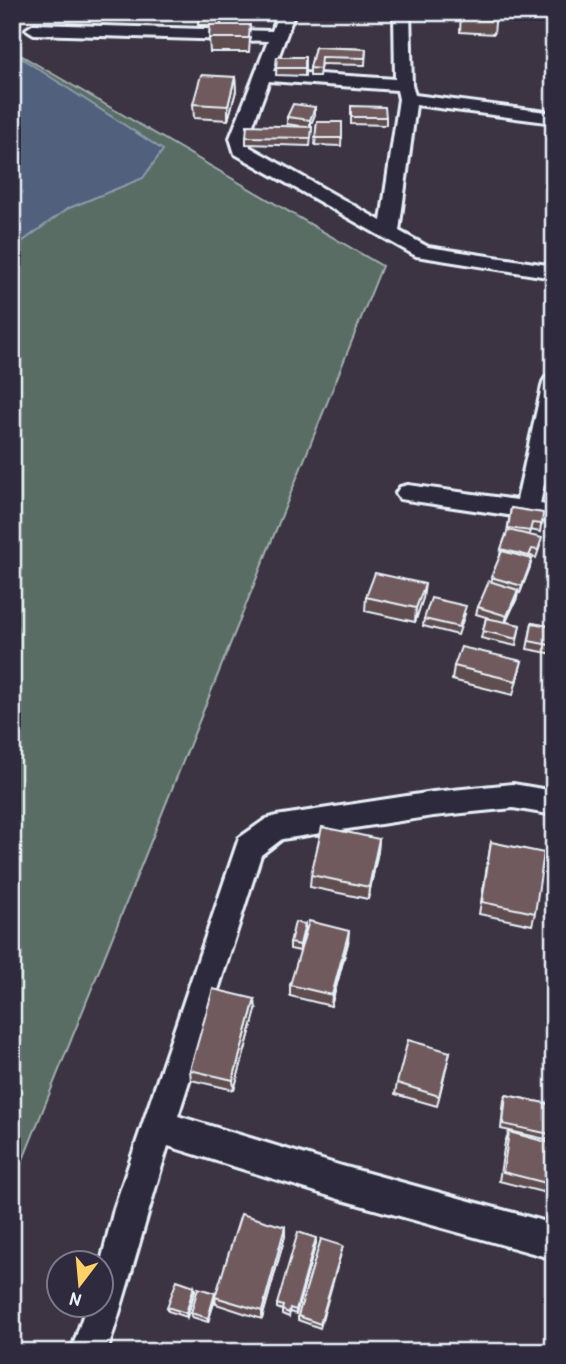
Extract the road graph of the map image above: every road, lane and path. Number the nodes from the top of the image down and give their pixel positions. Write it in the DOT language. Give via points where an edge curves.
graph roads {
  1 [pos="287,12"];
  2 [pos="402,12"];
  3 [pos="34,29"];
  4 [pos="276,36"];
  5 [pos="261,75"];
  6 [pos="406,92"];
  7 [pos="554,118"];
  8 [pos="389,233"];
  9 [pos="554,272"];
  10 [pos="554,383"];
  11 [pos="408,493"];
  12 [pos="527,510"];
  13 [pos="554,514"];
  14 [pos="554,803"];
  15 [pos="160,1127"];
  16 [pos="554,1242"];
  17 [pos="89,1352"];
  1 -- 4 [label="street"];
  2 -- 6 [label="street"];
  3 -- 4 [label="street"];
  4 -- 5 [label="street"];
  5 -- 6 [label="street"];
  5 -- 8 [label="street" via="239,138 241,150"];
  6 -- 7 [label="street"];
  6 -- 8 [label="street"];
  8 -- 9 [label="street" via="423,252"];
  10 -- 12 [label="street"];
  11 -- 12 [label="street"];
  12 -- 13 [label="street"];
  14 -- 15 [label="street" via="513,796 420,806 276,828 249,847"];
  15 -- 16 [label="street"];
  15 -- 17 [label="street"];
}
